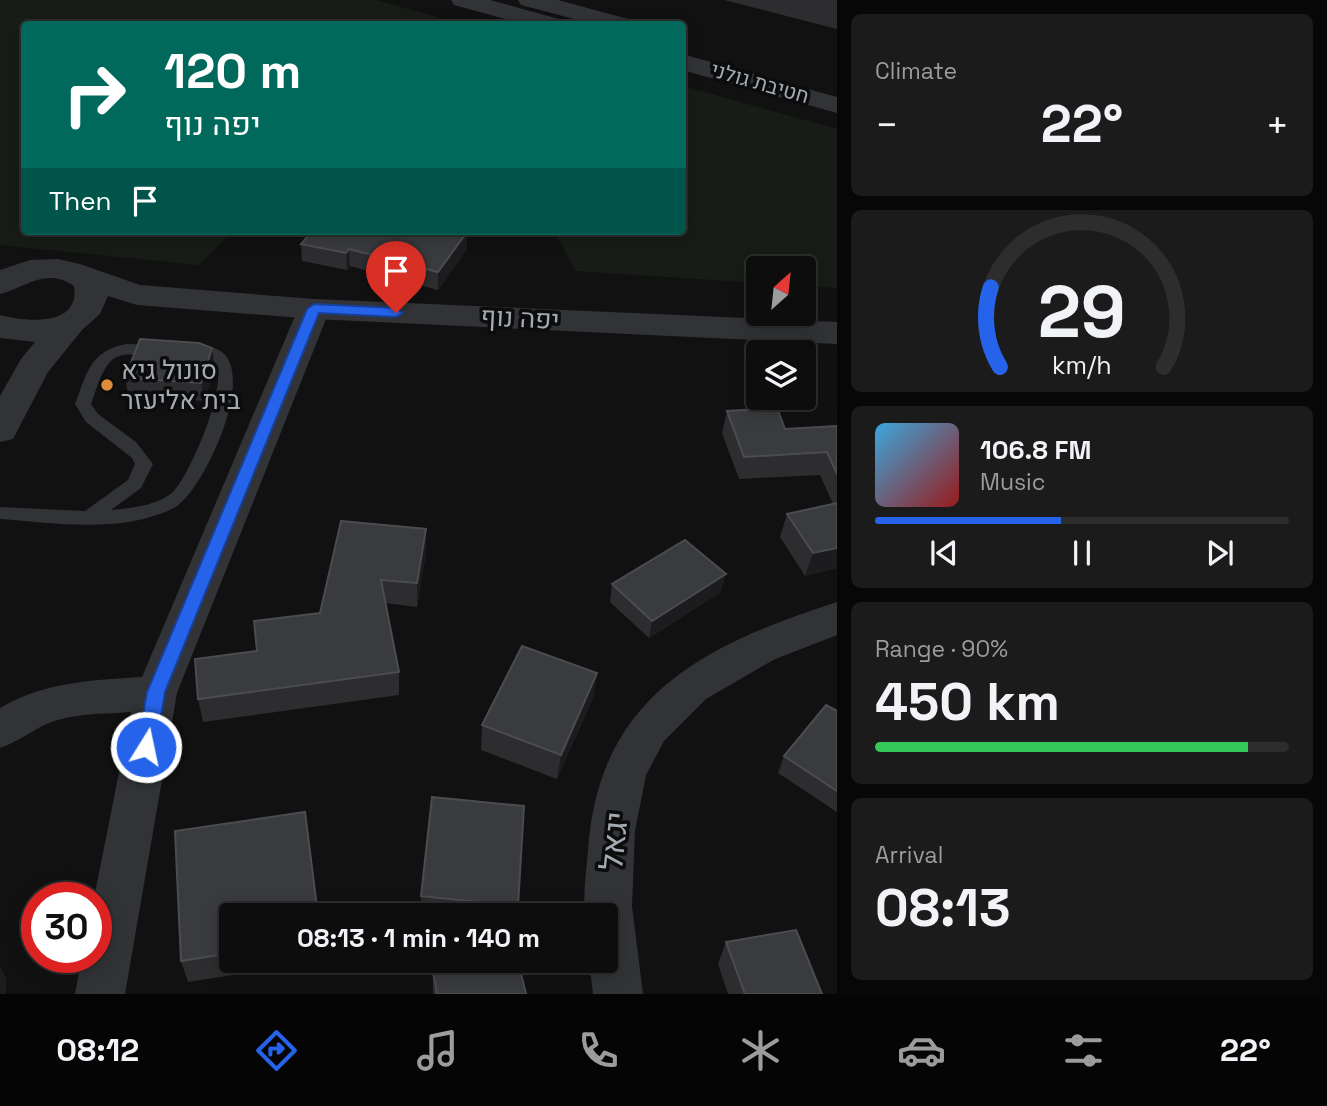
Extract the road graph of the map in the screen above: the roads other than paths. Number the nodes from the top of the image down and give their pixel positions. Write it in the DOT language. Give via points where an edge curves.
graph roads {
  1 [pos="463,0"];
  2 [pos="530,0"];
  3 [pos="539,21"];
  4 [pos="608,21"];
  5 [pos="686,43"];
  6 [pos="686,63"];
  7 [pos="837,85"];
  8 [pos="837,105"];
  9 [pos="5,278"];
  10 [pos="85,278"];
  11 [pos="204,300"];
  12 [pos="314,309"];
  13 [pos="73,321"];
  14 [pos="0,326"];
  15 [pos="837,333"];
  16 [pos="0,430"];
  17 [pos="0,513"];
  18 [pos="90,516"];
  19 [pos="837,618"];
  20 [pos="156,692"];
  21 [pos="0,730"];
  22 [pos="100,994"];
  23 [pos="618,994"];
  1 -- 3 [label="street"];
  2 -- 4 [label="street"];
  5 -- 7 [label="street, חטיבת גולני"];
  6 -- 8 [label="street, חטיבת גולני"];
  9 -- 10 [label="street, יפה נוף" via="46,268"];
  10 -- 11 [label="street, יפה נוף" via="137,295"];
  10 -- 13 [label="street" via="92,298"];
  11 -- 12 [label="street, יפה נוף"];
  11 -- 13 [label="street, יפה נוף" via="144,306"];
  12 -- 15 [label="street, יפה נוף"];
  12 -- 20 [label="street"];
  13 -- 14 [label="street, יפה נוף" via="33,332"];
  13 -- 16 [label="street" via="33,367"];
  17 -- 18 [label="lane"];
  18 -- 18 [label="lane" via="135,484 144,464 133,447 84,411 99,362 107,354 128,348 222,359 228,383 195,470 181,494 150,511"];
  19 -- 23 [label="street, יגאל" via="759,648 691,687 649,728 624,772 612,831 608,906"];
  20 -- 21 [label="street" via="65,700 33,710"];
  20 -- 22 [label="street"];
}
